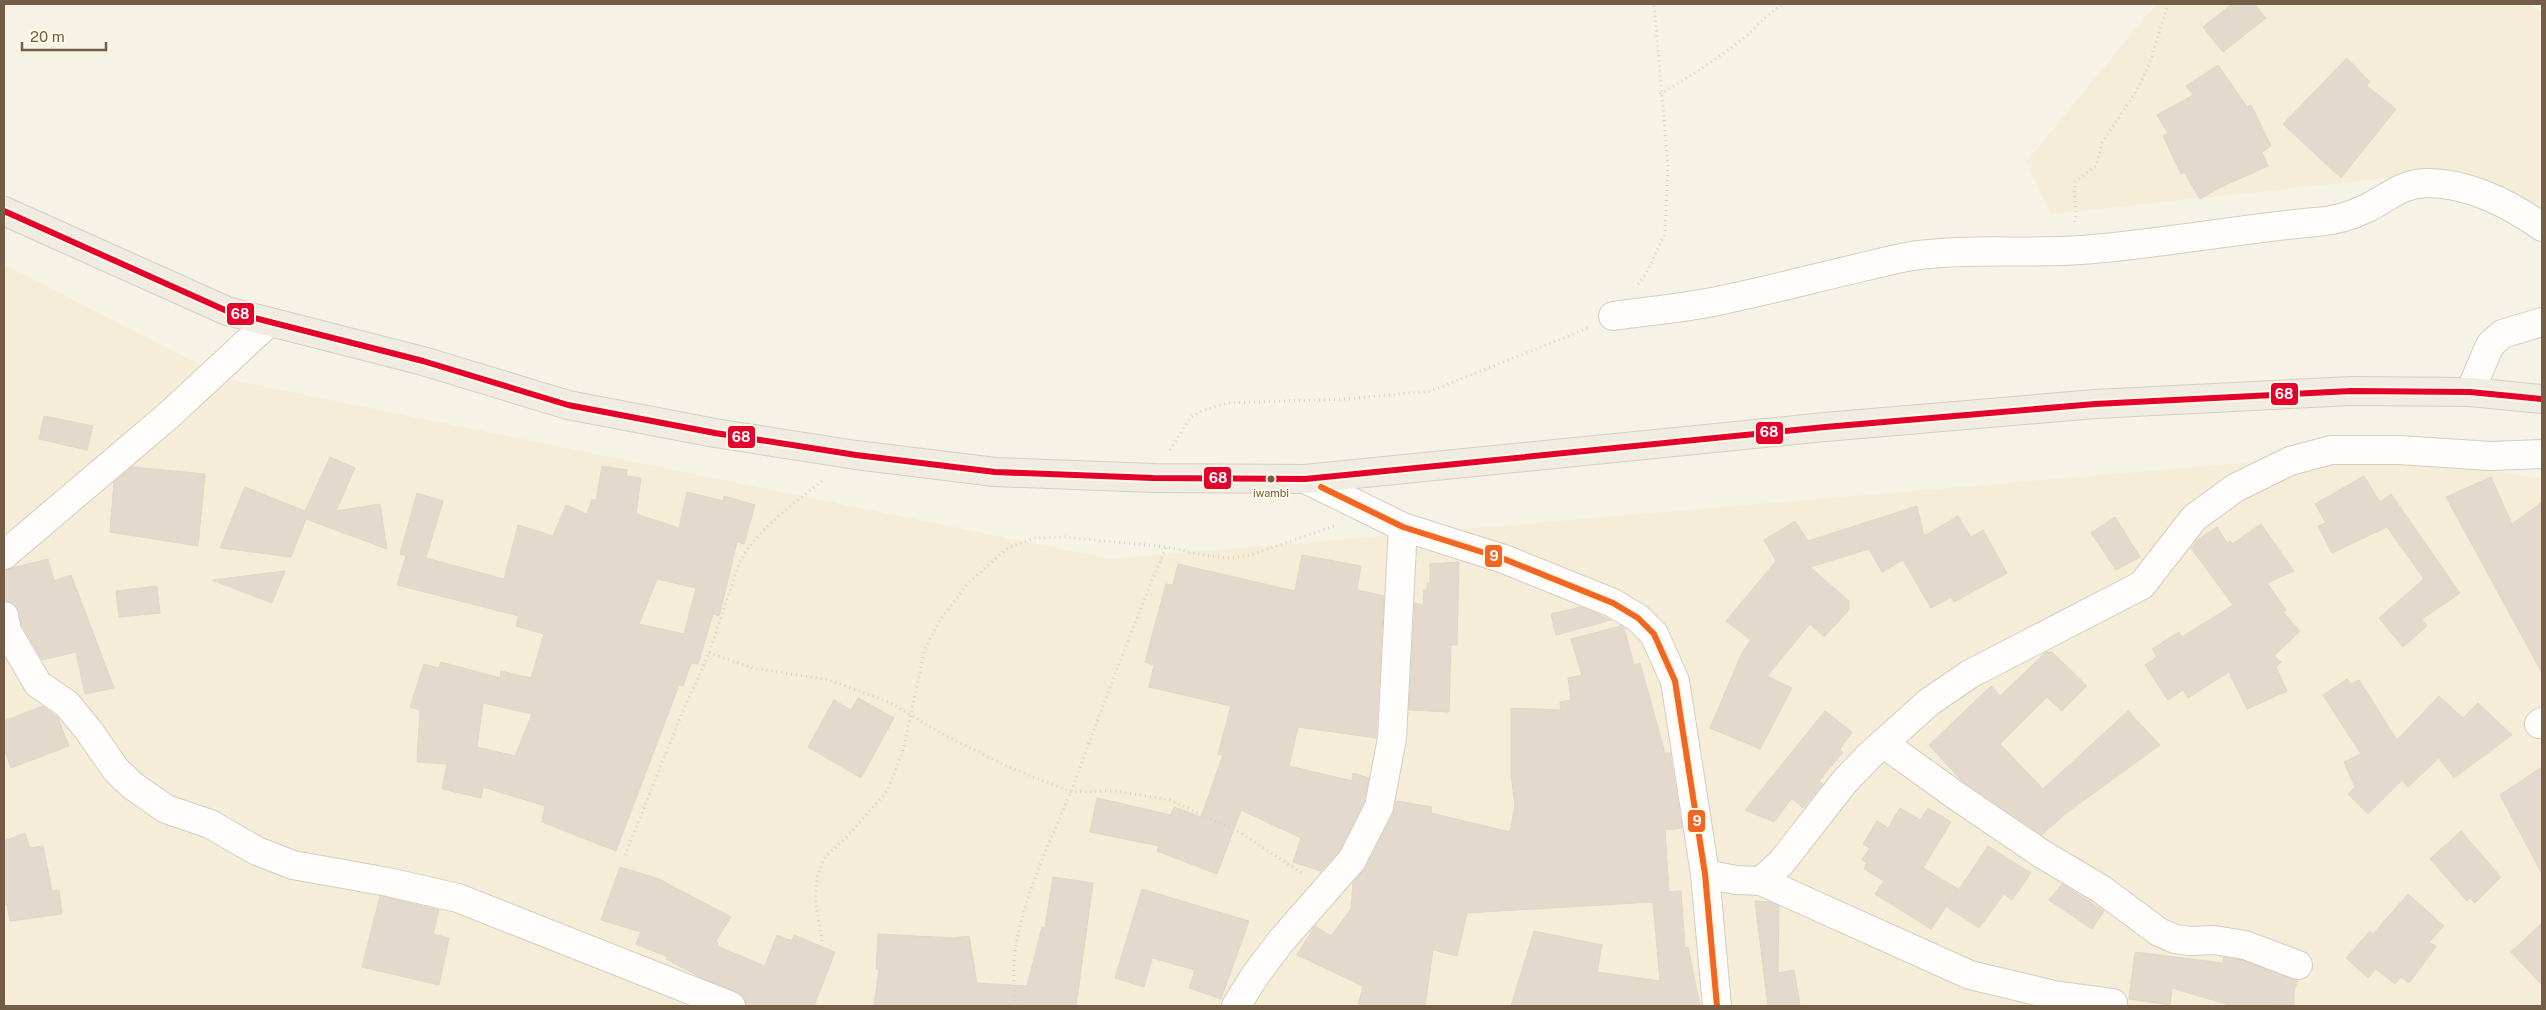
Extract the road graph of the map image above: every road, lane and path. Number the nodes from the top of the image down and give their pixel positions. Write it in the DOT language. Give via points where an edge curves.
graph roads {
  1 [pos="1654,4"];
  2 [pos="1785,4"];
  3 [pos="2168,4"];
  4 [pos="1660,94"];
  5 [pos="4,211"];
  6 [pos="2542,227"];
  7 [pos="2060,252"];
  8 [pos="1613,316"];
  9 [pos="2542,322"];
  10 [pos="268,323"];
  11 [pos="2470,392"];
  12 [pos="2542,399"];
  13 [pos="2542,454"];
  14 [pos="856,455"];
  15 [pos="1153,478"];
  16 [pos="1305,479"];
  17 [pos="1373,513"];
  18 [pos="1403,527"];
  19 [pos="1166,547"];
  20 [pos="4,555"];
  21 [pos="4,616"];
  22 [pos="709,653"];
  23 [pos="910,714"];
  24 [pos="1883,743"];
  25 [pos="1071,792"];
  26 [pos="625,855"];
  27 [pos="1705,874"];
  28 [pos="1760,880"];
  29 [pos="1327,890"];
  30 [pos="822,941"];
  31 [pos="2298,965"];
  32 [pos="2113,1003"];
  33 [pos="731,1006"];
  34 [pos="1016,1006"];
  35 [pos="1236,1006"];
  36 [pos="1717,1006"];
  1 -- 4 [label="path"];
  2 -- 4 [label="path" via="1775,8 1742,40"];
  3 -- 7 [label="path" via="2149,65 2137,90 2102,143 2096,166 2076,180 2073,194 2076,216"];
  4 -- 8 [label="path" via="1668,166 1665,233 1646,274"];
  5 -- 10 [label="highway" via="227,311"];
  6 -- 7 [label="street" via="2496,200 2446,184 2427,183 2410,184 2342,218"];
  7 -- 8 [label="street" via="1962,251 1917,255 1720,301"];
  8 -- 15 [label="path" via="1540,349 1432,391 1347,400 1228,403 1203,410 1190,418"];
  9 -- 11 [label="street" via="2502,334 2490,345"];
  10 -- 14 [label="highway" via="424,361 568,405"];
  10 -- 20 [label="street" via="169,415"];
  11 -- 12 [label="highway"];
  11 -- 16 [label="highway" via="2351,391 2095,404"];
  13 -- 24 [label="street" via="2491,456 2352,449 2331,450 2290,461 2235,488 2194,518 2142,585 1970,674 1929,702"];
  14 -- 15 [label="highway" via="995,472"];
  14 -- 22 [label="path" via="766,527 748,548 740,561"];
  15 -- 16 [label="highway"];
  16 -- 17 [label="street"];
  17 -- 18 [label="street"];
  17 -- 19 [label="path" via="1251,555 1231,558 1209,556"];
  18 -- 27 [label="street" via="1504,560 1613,603 1638,618 1654,634 1675,680"];
  18 -- 29 [label="street" via="1392,738 1379,807 1362,845"];
  19 -- 23 [label="path" via="1065,538 1035,538 1009,547 969,582 940,620 925,648"];
  19 -- 25 [label="path"];
  21 -- 33 [label="street" via="7,631 38,684 67,704 133,786 166,809 210,824 257,851 293,865 458,898"];
  22 -- 23 [label="path" via="753,668 829,680 889,702"];
  22 -- 26 [label="path"];
  23 -- 25 [label="path" via="927,727 992,759"];
  23 -- 30 [label="path" via="903,751 887,791 824,857 814,900"];
  24 -- 28 [label="street" via="1845,781 1781,863"];
  24 -- 31 [label="street" via="1955,796 2101,889 2160,932 2175,939 2245,945"];
  25 -- 29 [label="path" via="1115,791 1170,800 1236,830"];
  25 -- 34 [label="path" via="1021,920 1014,966"];
  27 -- 28 [label="street" via="1736,880"];
  27 -- 36 [label="street"];
  28 -- 32 [label="street" via="1970,976 2054,995"];
  29 -- 35 [label="street" via="1276,948"];
}
